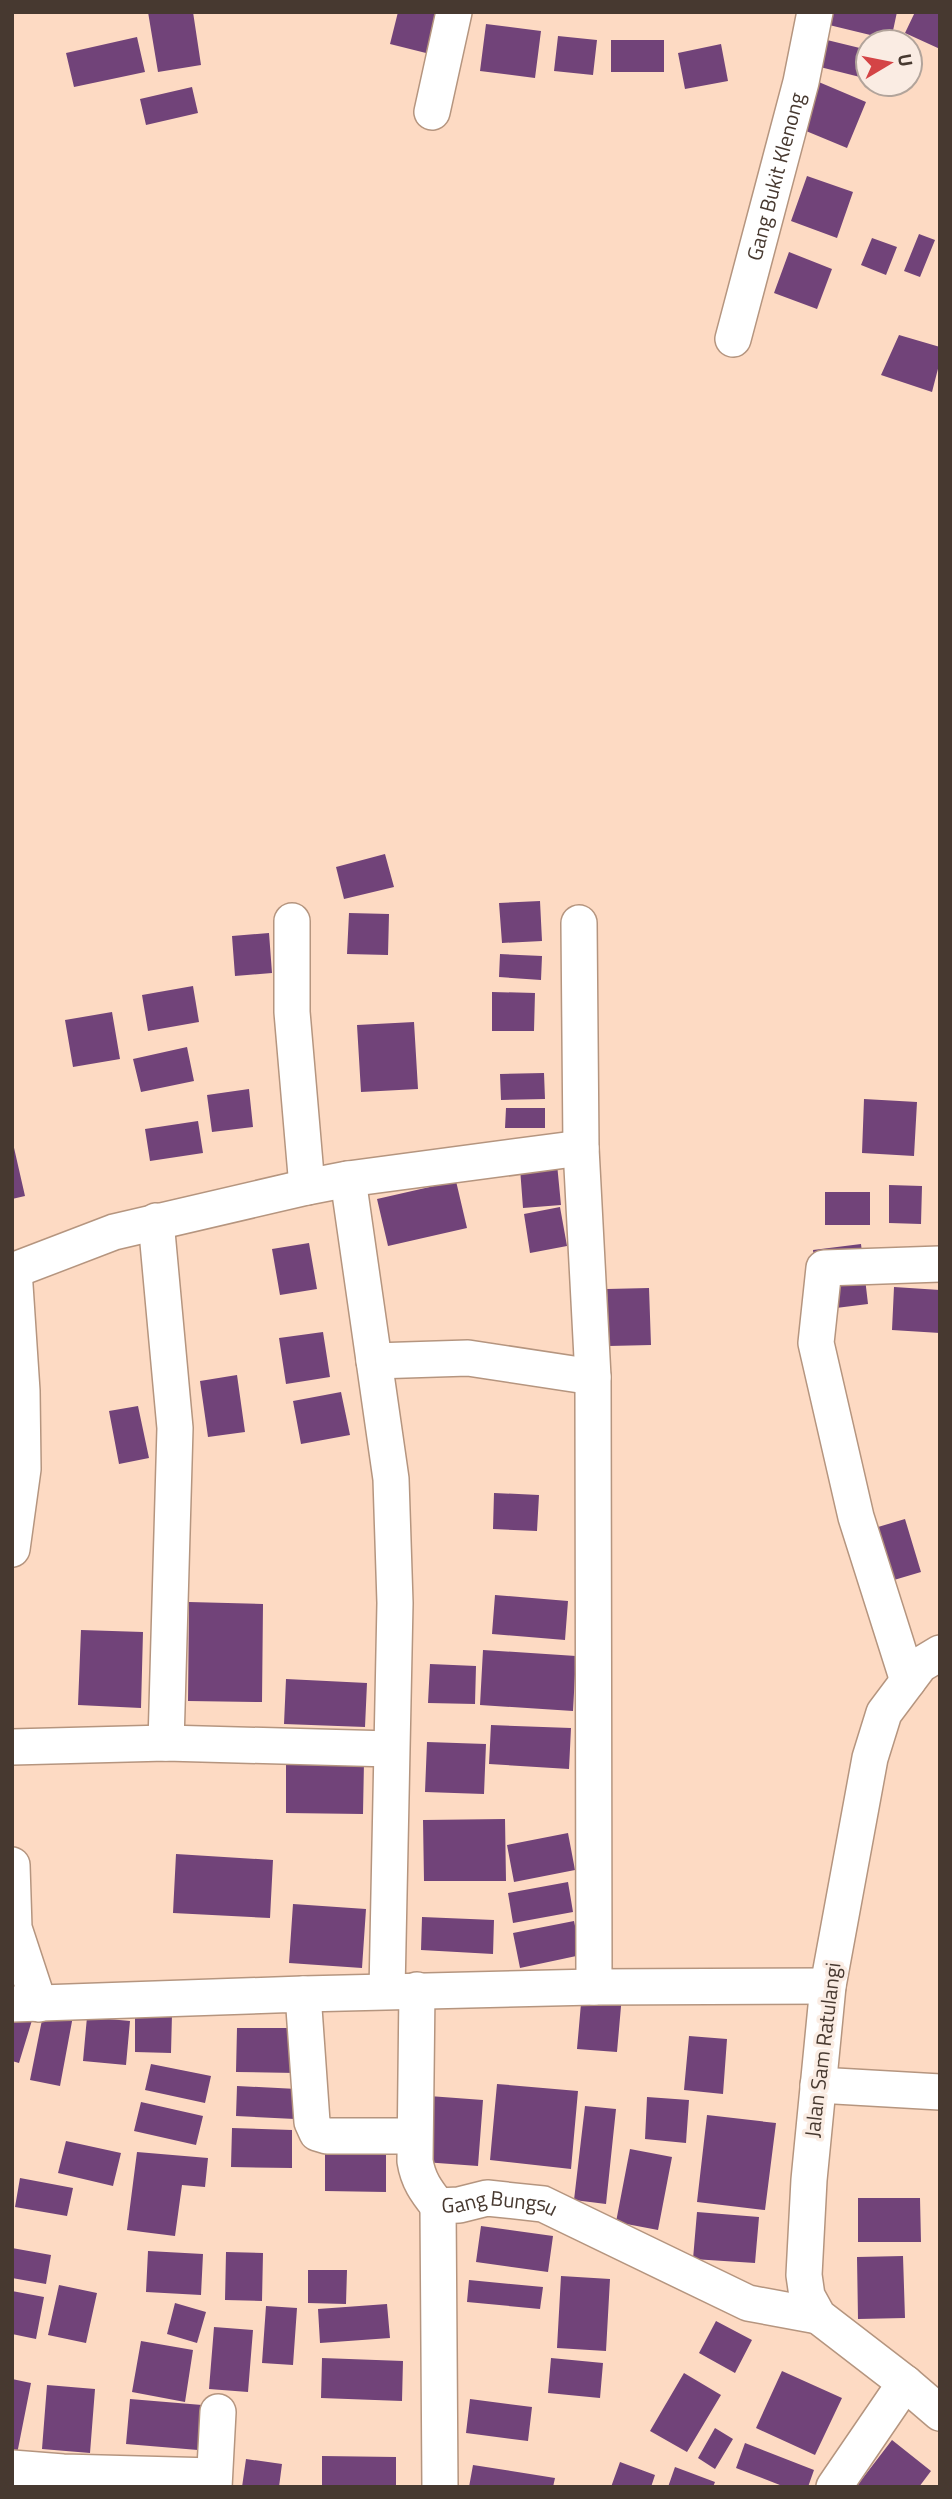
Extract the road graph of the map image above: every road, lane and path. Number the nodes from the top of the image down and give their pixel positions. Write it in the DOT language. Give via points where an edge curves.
graph roads {
  1 [pos="454,12"];
  2 [pos="815,12"];
  3 [pos="432,112"];
  4 [pos="733,339"];
  5 [pos="292,921"];
  6 [pos="579,922"];
  7 [pos="581,1148"];
  8 [pos="348,1180"];
  9 [pos="307,1187"];
  10 [pos="156,1221"];
  11 [pos="940,1264"];
  12 [pos="13,1270"];
  13 [pos="374,1361"];
  14 [pos="593,1377"];
  15 [pos="12,1549"];
  16 [pos="940,1653"];
  17 [pos="908,1681"];
  18 [pos="166,1743"];
  19 [pos="12,1747"];
  20 [pos="391,1749"];
  21 [pos="12,1865"];
  22 [pos="13,1930"];
  23 [pos="828,1986"];
  24 [pos="594,1987"];
  25 [pos="402,1990"];
  26 [pos="303,1994"];
  27 [pos="26,2004"];
  28 [pos="818,2085"];
  29 [pos="940,2092"];
  30 [pos="414,2136"];
  31 [pos="438,2206"];
  32 [pos="818,2316"];
  33 [pos="905,2383"];
  34 [pos="218,2412"];
  35 [pos="940,2413"];
  36 [pos="12,2468"];
  37 [pos="63,2479"];
  38 [pos="214,2482"];
  39 [pos="440,2487"];
  40 [pos="834,2487"];
  1 -- 3 [label="street"];
  2 -- 4 [label="street, Gang Bukit Klenong"];
  5 -- 9 [label="street" via="292,1012"];
  6 -- 7 [label="street"];
  7 -- 8 [label="street"];
  7 -- 14 [label="street"];
  8 -- 9 [label="street"];
  8 -- 13 [label="street"];
  9 -- 10 [label="street"];
  10 -- 12 [label="street"];
  10 -- 18 [label="street" via="175,1429"];
  11 -- 17 [label="street" via="824,1268 816,1343 856,1517"];
  12 -- 15 [label="street" via="23,1469"];
  13 -- 14 [label="street" via="468,1358"];
  13 -- 20 [label="street" via="391,1479 396,1603"];
  14 -- 24 [label="street"];
  16 -- 17 [label="street, Jalan Sam Ratulangi" via="920,1665"];
  17 -- 23 [label="street, Jalan Sam Ratulangi" via="884,1713 870,1758"];
  18 -- 19 [label="street"];
  18 -- 20 [label="street"];
  20 -- 25 [label="street"];
  21 -- 22 [label="street"];
  22 -- 27 [label="street"];
  23 -- 24 [label="street"];
  23 -- 28 [label="street, Jalan Sam Ratulangi"];
  24 -- 25 [label="street"];
  25 -- 26 [label="street"];
  25 -- 30 [label="street"];
  26 -- 27 [label="street"];
  26 -- 30 [label="street" via="312,2122 317,2133"];
  28 -- 29 [label="street"];
  28 -- 32 [label="street, Jalan Sam Ratulangi" via="804,2275 807,2296"];
  30 -- 31 [label="street" via="417,2175"];
  31 -- 32 [label="street, Gang Bungsu" via="487,2198 542,2204 747,2303"];
  31 -- 39 [label="street, Gang Bungsu"];
  32 -- 33 [label="street"];
  33 -- 35 [label="street"];
  33 -- 40 [label="street"];
  34 -- 38 [label="street"];
  36 -- 37 [label="street"];
  37 -- 38 [label="street"];
}
